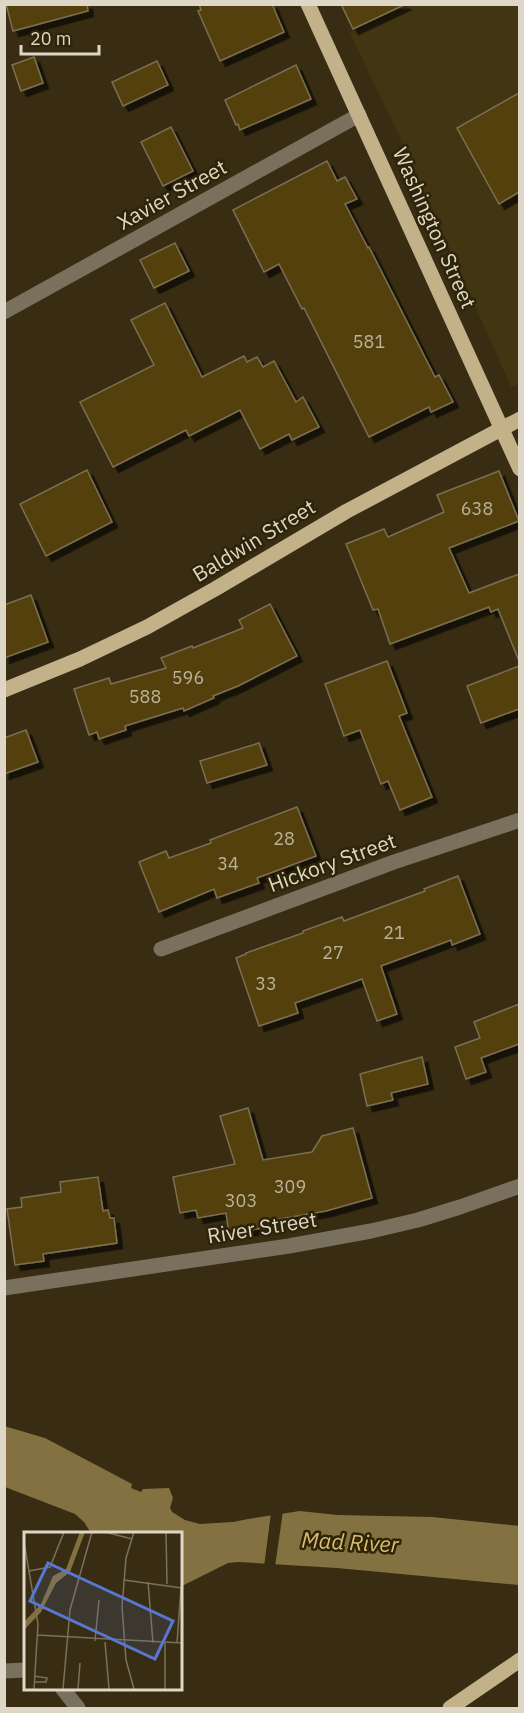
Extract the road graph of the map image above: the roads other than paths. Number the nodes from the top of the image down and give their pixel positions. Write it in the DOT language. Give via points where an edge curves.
graph roads {
  1 [pos="308,4"];
  2 [pos="359,115"];
  3 [pos="4,312"];
  4 [pos="519,419"];
  5 [pos="502,429"];
  6 [pos="519,469"];
  7 [pos="4,690"];
  8 [pos="519,820"];
  9 [pos="161,949"];
  10 [pos="519,1185"];
  11 [pos="4,1288"];
  12 [pos="519,1660"];
  13 [pos="24,1670"];
  14 [pos="4,1671"];
  15 [pos="64,1689"];
  16 [pos="78,1708"];
  17 [pos="450,1708"];
  1 -- 2 [label="main road, Washington Street"];
  2 -- 3 [label="street, Xavier Street"];
  2 -- 5 [label="main road, Washington Street"];
  4 -- 5 [label="main road, Baldwin Street"];
  5 -- 6 [label="main road, Washington Street"];
  5 -- 7 [label="main road, Baldwin Street" via="347,511 147,627"];
  8 -- 9 [label="street, Hickory Street"];
  10 -- 11 [label="street, River Street" via="460,1207 371,1231"];
  12 -- 17 [label="main road"];
  13 -- 14 [label="street"];
  15 -- 16 [label="street"];
}
